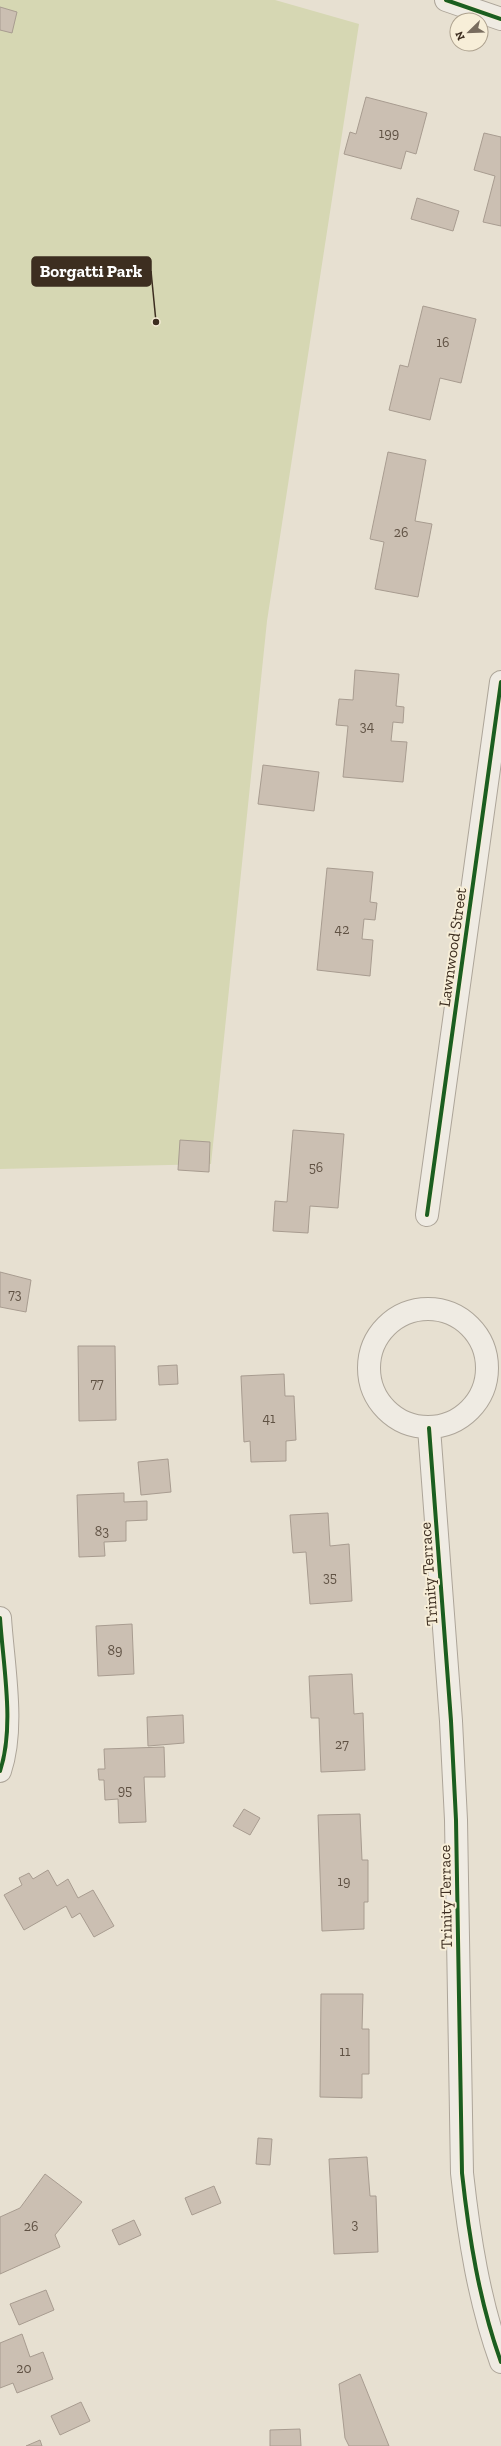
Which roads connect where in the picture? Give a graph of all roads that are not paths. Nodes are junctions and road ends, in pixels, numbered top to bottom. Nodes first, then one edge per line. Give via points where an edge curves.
1 (446, 0) edge
2 (501, 19) edge
3 (501, 682) edge
4 (427, 1215) dead end
5 (429, 1428) junction
6 (0, 1618) edge
7 (0, 1771) edge
8 (501, 2362) edge

1 - 2 street
3 - 4 street, Lawnwood Street
5 - 5 street via 451,1423 470,1411 482,1392 487,1370 484,1348 472,1329 454,1315 430,1309 417,1310 392,1321 375,1341 369,1367 374,1394 391,1415 403,1422
5 - 8 street, Trinity Terrace via 456,1820 462,2173 466,2213 481,2299
6 - 7 street via 7,1715 4,1760

